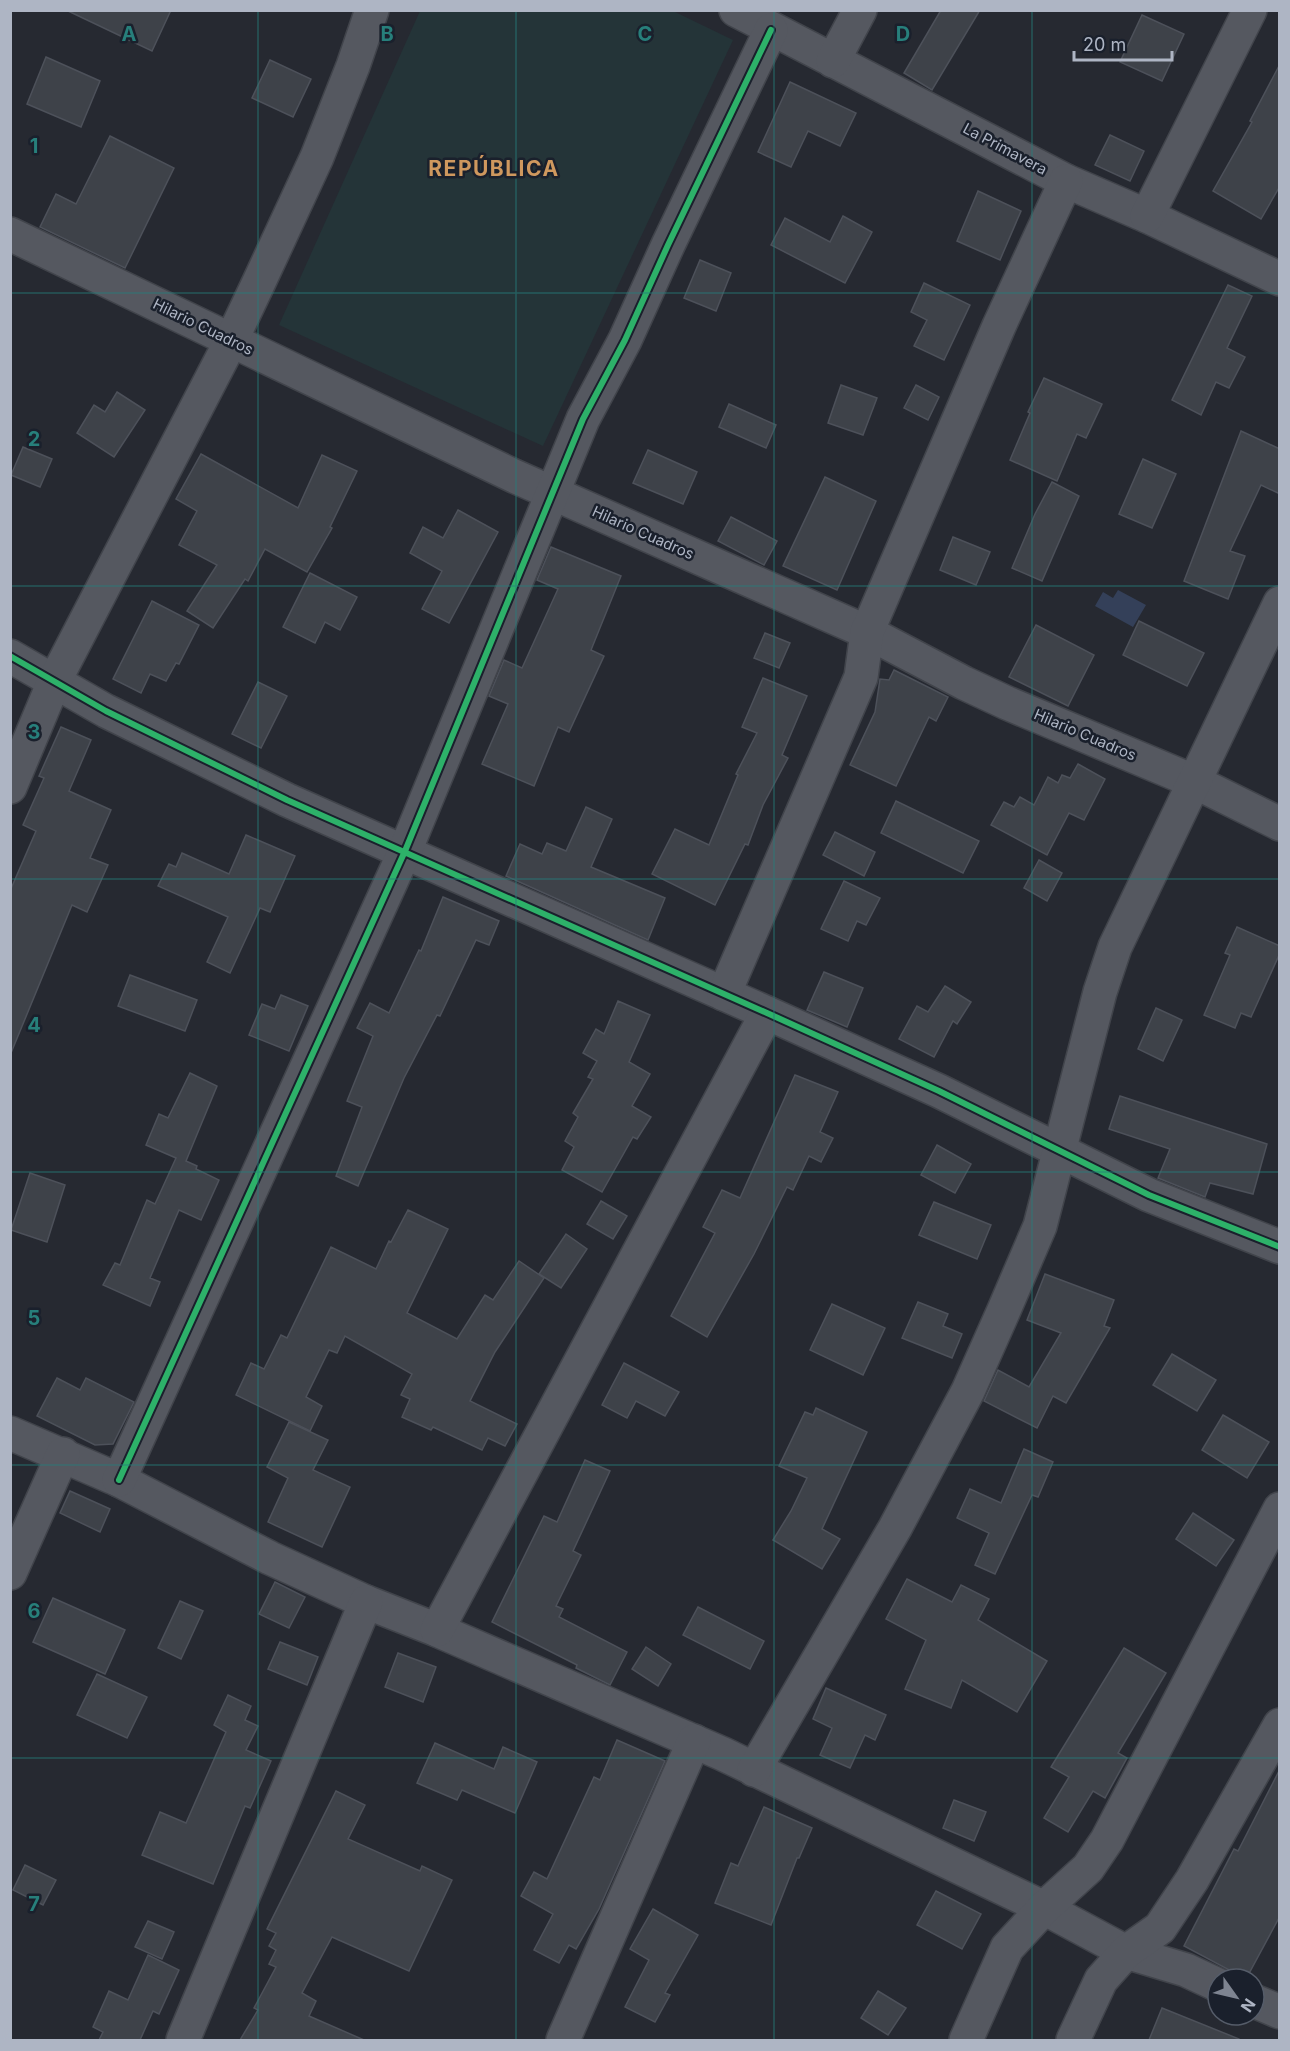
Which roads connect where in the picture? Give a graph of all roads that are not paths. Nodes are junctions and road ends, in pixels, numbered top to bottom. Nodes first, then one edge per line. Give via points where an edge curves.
1 (372, 10) edge
2 (736, 10) edge
3 (860, 10) edge
4 (1250, 10) edge
5 (771, 30) junction
6 (833, 61) junction
7 (1066, 181) junction
8 (1147, 216) junction
9 (10, 234) edge
10 (1280, 279) edge
11 (231, 341) junction
12 (553, 493) junction
13 (1280, 603) edge
14 (867, 632) junction
15 (10, 656) edge
16 (54, 682) junction
17 (1193, 780) junction
18 (10, 787) edge
19 (1280, 824) edge
20 (405, 851) junction
21 (724, 994) junction
22 (767, 1012) junction
23 (1059, 1151) junction
24 (1280, 1247) edge
25 (10, 1433) edge
26 (63, 1454) junction
27 (119, 1480) junction
28 (1280, 1509) edge
29 (10, 1573) edge
30 (366, 1602) junction
31 (437, 1629) junction
32 (1280, 1725) edge
33 (694, 1740) junction
34 (754, 1770) junction
35 (1044, 1908) junction
36 (1126, 1952) junction
37 (1206, 1979) edge
38 (1266, 2006) edge
39 (1280, 2012) edge
40 (183, 2040) edge
41 (563, 2040) edge
42 (966, 2040) edge
43 (1073, 2040) edge

1 - 11 street via 317,157
2 - 5 street, La Primavera
3 - 6 street
4 - 8 street
5 - 6 street, La Primavera
5 - 12 street via 625,340 583,419
6 - 7 street, La Primavera
7 - 8 street, La Primavera
7 - 14 street
8 - 10 street, La Primavera
9 - 11 street, Hilario Cuadros
11 - 12 street, Hilario Cuadros
11 - 16 street
12 - 14 street, Hilario Cuadros
12 - 20 street
13 - 17 street
14 - 17 street, Hilario Cuadros via 1007,703
14 - 21 street via 861,677
15 - 16 street
16 - 18 street
16 - 20 street via 287,800
17 - 19 street, Hilario Cuadros
17 - 23 street via 1115,947
20 - 21 street
20 - 27 street
21 - 22 street
22 - 23 street
22 - 31 street
23 - 24 street via 1149,1195
23 - 34 street via 1040,1226 968,1391 896,1528
25 - 26 street
26 - 27 street
26 - 29 street
27 - 30 street via 270,1558
28 - 35 street via 1107,1840 1088,1869
30 - 31 street
30 - 40 street
31 - 33 street
32 - 36 street via 1186,1890 1160,1928
33 - 34 street
33 - 41 street
34 - 35 street
35 - 36 street
35 - 42 street via 1007,1948
36 - 37 street
36 - 43 street via 1101,1980
38 - 39 street

